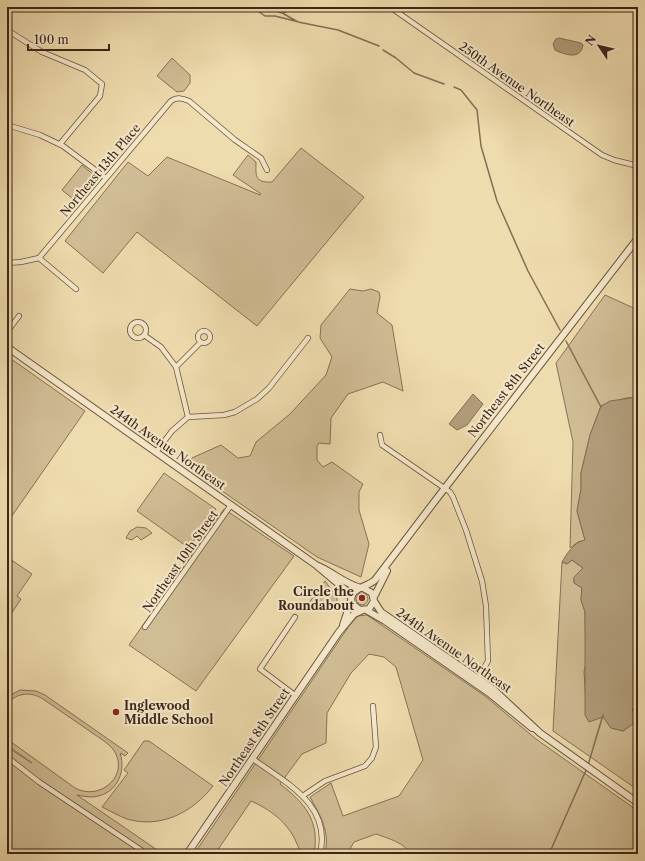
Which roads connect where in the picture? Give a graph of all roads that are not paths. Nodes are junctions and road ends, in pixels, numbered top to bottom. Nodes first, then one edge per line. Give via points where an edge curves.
1 (390, 7) edge
2 (7, 30) edge
3 (7, 125) edge
4 (60, 144) junction
5 (638, 166) edge
6 (267, 170) dead end
7 (106, 178) junction
8 (638, 238) edge
9 (39, 258) junction
10 (7, 263) edge
11 (76, 289) dead end
12 (19, 316) dead end
13 (7, 332) edge
14 (144, 335) dead end
15 (308, 338) dead end
16 (200, 342) dead end
17 (7, 347) edge
18 (176, 367) junction
19 (188, 417) junction
20 (380, 435) dead end
21 (156, 452) junction
22 (444, 488) junction
23 (231, 505) junction
24 (393, 557) junction
25 (316, 565) junction
26 (362, 588) junction
27 (374, 599) junction
28 (351, 600) junction
29 (364, 610) junction
30 (295, 616) dead end
31 (145, 627) dead end
32 (339, 632) junction
33 (477, 681) junction
34 (296, 696) junction
35 (373, 706) dead end
36 (7, 757) edge
37 (253, 759) junction
38 (304, 796) junction
39 (638, 803) edge
40 (146, 854) edge
41 (187, 854) edge
42 (320, 854) edge

1 - 5 street, 250th Avenue Northeast via 602,155
2 - 4 street via 42,52 85,70 102,84 100,96
3 - 4 street
4 - 7 street
6 - 7 street, Northeast 13th Place via 261,158 189,101 179,98 171,101
7 - 9 street, Northeast 13th Place
8 - 22 street, Northeast 8th Street
9 - 10 street
9 - 11 street
12 - 13 street
14 - 18 street via 162,348
15 - 19 street via 269,388 257,399 224,415
16 - 18 street
17 - 21 street, 244th Avenue Northeast
18 - 19 street
19 - 21 street via 172,431
20 - 22 street via 382,445
21 - 23 street, 244th Avenue Northeast
22 - 24 street, Northeast 8th Street
22 - 33 street via 453,497 482,581 488,633 488,661
23 - 25 street, 244th Avenue Northeast
23 - 31 street, Northeast 10th Street
24 - 26 street, Northeast 8th Street via 375,580
24 - 27 street, Northeast 8th Street
25 - 26 street, 244th Avenue Northeast
25 - 28 street, 244th Avenue Northeast via 348,592
26 - 27 street via 370,591
26 - 28 street via 355,590
27 - 29 street via 371,607
27 - 33 street, 244th Avenue Northeast via 381,612
28 - 29 street via 357,609
28 - 32 street, Northeast 8th Street
29 - 32 street, Northeast 8th Street via 354,614
29 - 33 street, 244th Avenue Northeast
30 - 34 street via 260,669
32 - 34 street, Northeast 8th Street
33 - 39 street, 244th Avenue Northeast via 546,737
34 - 37 street, Northeast 8th Street
35 - 38 street via 376,746 372,758 364,766 326,781
36 - 40 street via 39,782
37 - 38 street
37 - 41 street, Northeast 8th Street
38 - 42 street via 318,820 321,833

